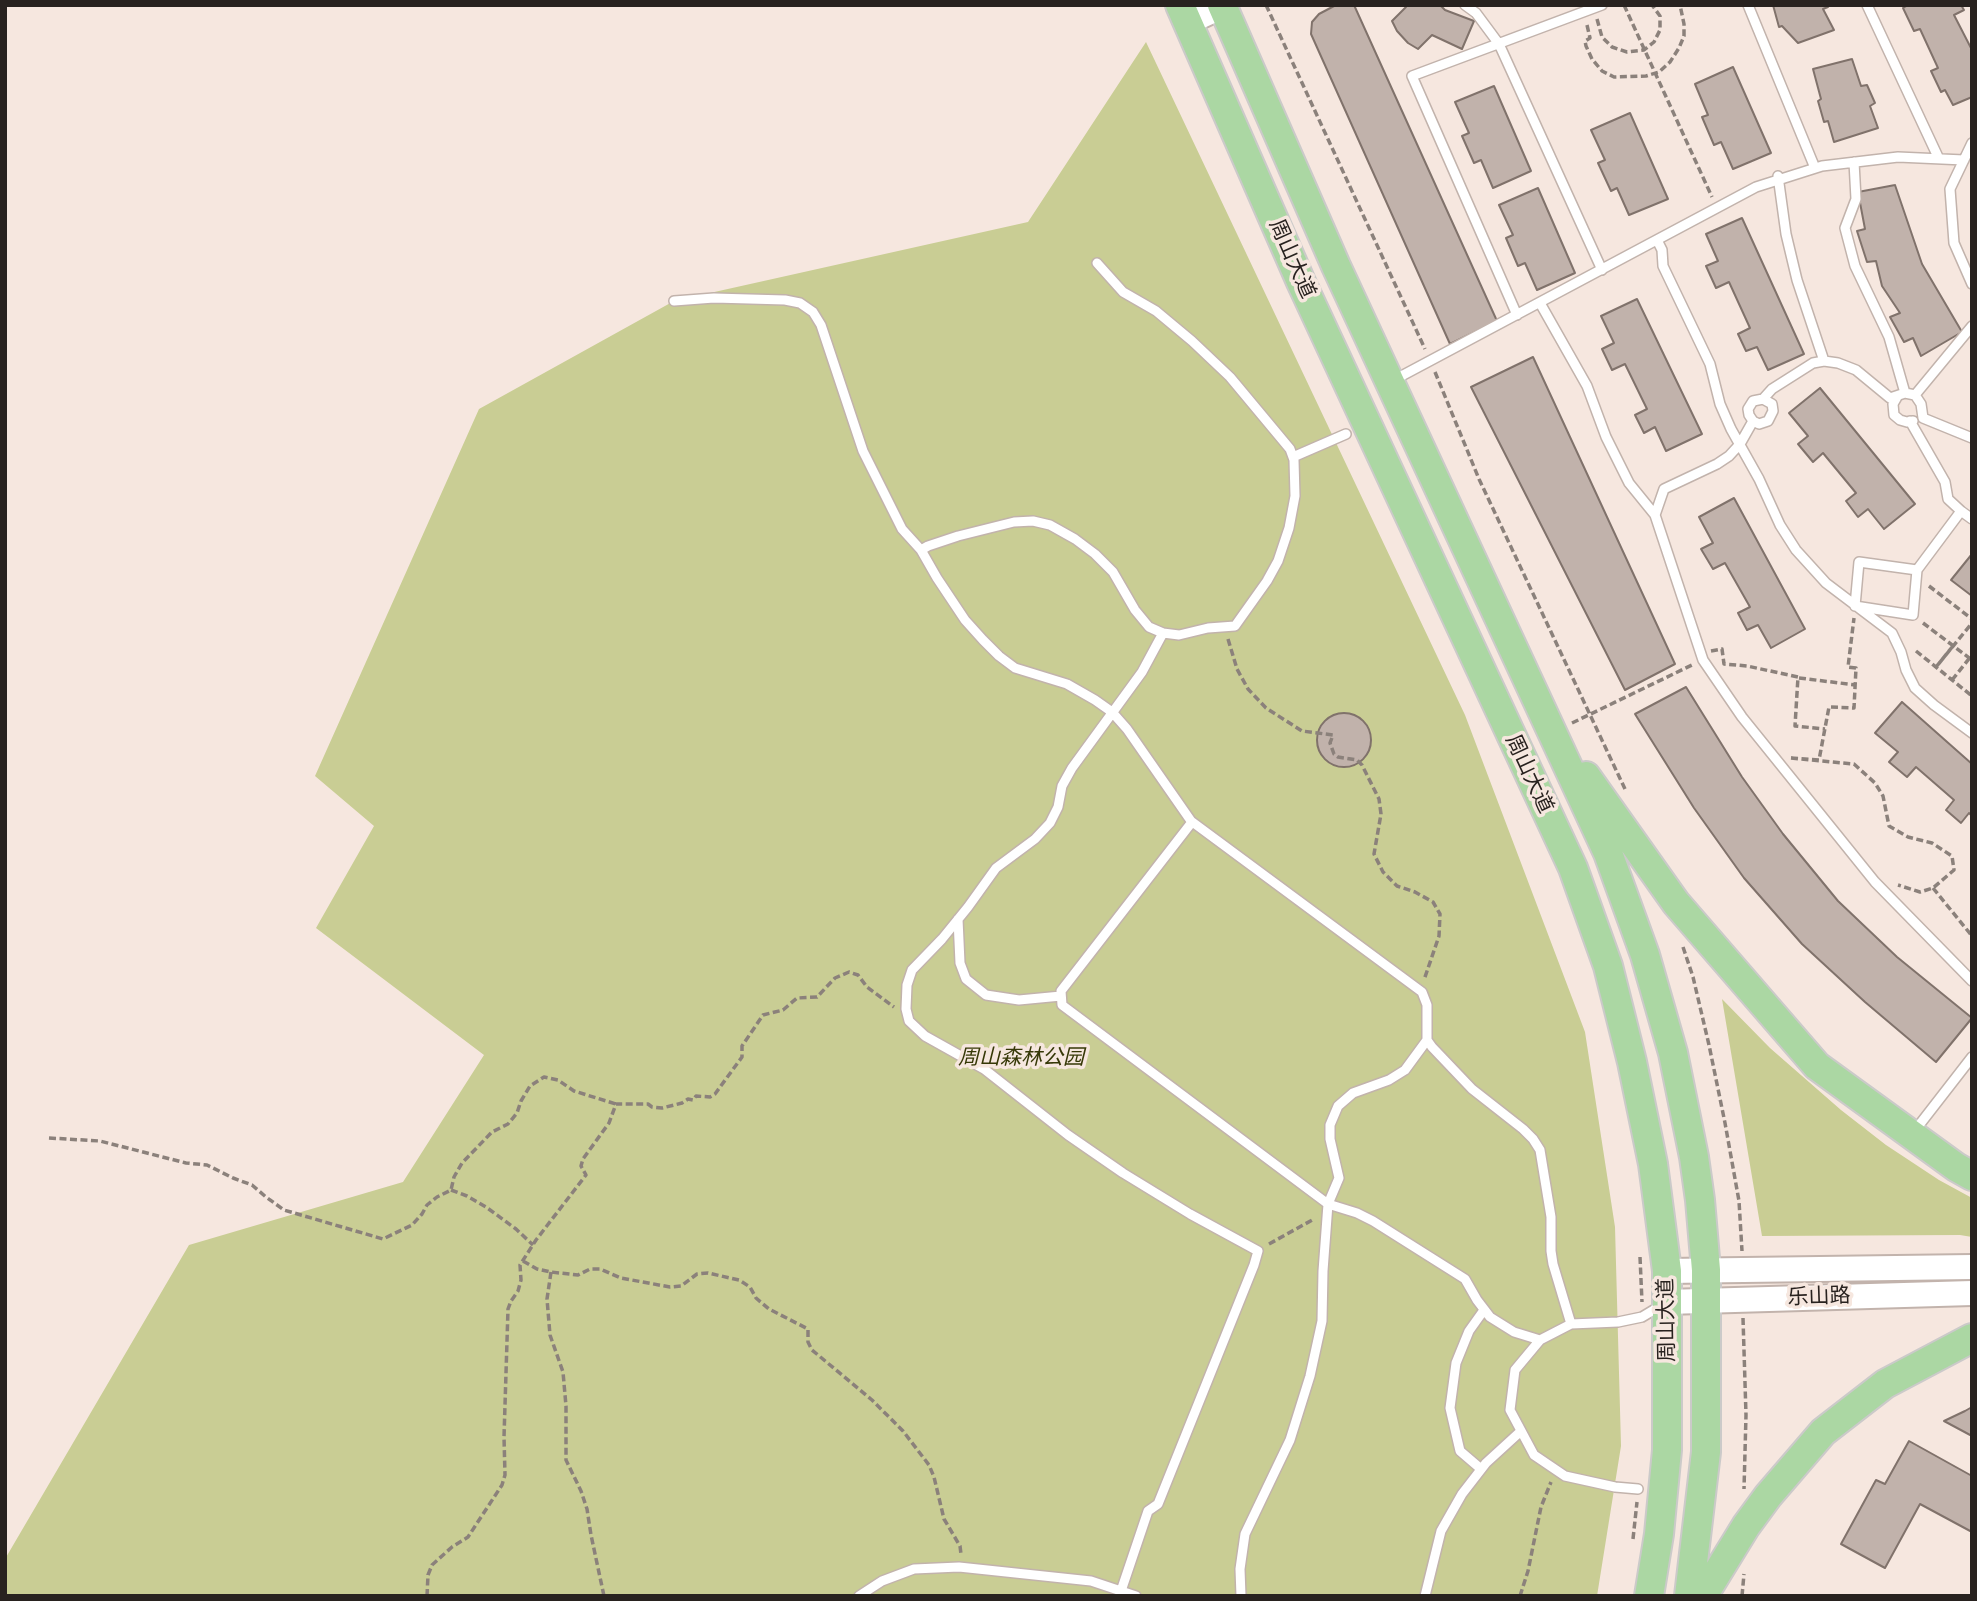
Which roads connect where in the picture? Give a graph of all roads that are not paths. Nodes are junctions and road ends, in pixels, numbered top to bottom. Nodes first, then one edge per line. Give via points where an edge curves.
1 (1465, 5) edge
2 (1602, 5) edge
3 (1748, 5) edge
4 (1867, 5) edge
5 (1223, 6) edge
6 (1182, 9) edge
7 (1499, 44) junction
8 (1972, 143) edge
9 (1939, 159) junction
10 (1964, 160) junction
11 (1854, 162) junction
12 (1815, 168) junction
13 (1779, 178) junction
14 (1657, 240) junction
15 (1097, 263) dead end
16 (1602, 270) junction
17 (1972, 284) edge
18 (674, 301) dead end
19 (1540, 303) junction
20 (1517, 315) junction
21 (1972, 326) edge
22 (1824, 361) junction
23 (1390, 382) junction
24 (1915, 395) junction
25 (1896, 398) junction
26 (1763, 399) junction
27 (1917, 417) junction
28 (1753, 421) junction
29 (1346, 434) dead end
30 (1972, 438) edge
31 (1740, 444) junction
32 (1293, 457) junction
33 (1961, 511) junction
34 (1655, 515) junction
35 (1972, 519) edge
36 (921, 550) junction
37 (1916, 573) junction
38 (1855, 606) junction
39 (1163, 633) junction
40 (1112, 712) junction
41 (1550, 726) junction
42 (1972, 733) edge
43 (1192, 822) junction
44 (958, 919) junction
45 (1972, 981) edge
46 (1061, 996) junction
47 (1427, 1040) junction
48 (1972, 1057) edge
49 (1911, 1135) junction
50 (1972, 1176) edge
51 (1328, 1205) junction
52 (1972, 1268) edge
53 (1706, 1270) junction
54 (1667, 1271) junction
55 (1972, 1293) edge
56 (1707, 1300) junction
57 (1667, 1302) junction
58 (1484, 1310) junction
59 (1571, 1324) junction
60 (1972, 1338) edge
61 (1540, 1340) junction
62 (1521, 1431) junction
63 (1481, 1469) junction
64 (1638, 1489) road end
65 (1121, 1591) junction
66 (859, 1596) edge
67 (1136, 1596) edge
68 (1241, 1596) edge
69 (1425, 1596) edge
70 (1649, 1596) edge
71 (1689, 1596) edge
72 (1703, 1596) edge

1 - 7 lane
2 - 7 lane
3 - 12 lane
4 - 9 lane
5 - 6 main road
5 - 23 main road, 周山大道
6 - 54 main road, 周山大道 via 1301,282 1573,868 1608,966 1632,1062 1653,1164
7 - 16 lane
7 - 20 lane via 1412,76
8 - 10 lane
9 - 10 lane
9 - 11 lane
10 - 17 lane via 1950,189 1954,243
11 - 12 lane
11 - 25 lane via 1856,199 1845,228 1855,266 1889,337
12 - 13 lane
13 - 14 lane
13 - 22 lane via 1797,280
14 - 16 lane
14 - 31 lane via 1662,266 1710,364 1720,404
15 - 32 lane via 1123,292 1156,311 1230,377
16 - 19 lane
18 - 36 lane via 785,300 813,312 863,451 902,529
19 - 20 lane
19 - 34 lane via 1587,386 1629,482
20 - 23 lane
21 - 24 lane
22 - 25 lane via 1856,370
22 - 26 lane via 1799,371
23 - 41 main road, 周山大道
24 - 25 lane
24 - 27 lane via 1921,404
25 - 27 lane via 1893,410 1898,418
26 - 28 lane via 1749,406
26 - 28 lane via 1772,404 1773,415 1765,423
27 - 30 lane
27 - 33 lane via 1948,499
28 - 31 lane
29 - 32 lane
31 - 34 lane via 1717,464 1664,489
31 - 38 lane via 1796,550
32 - 39 lane via 1289,528 1278,561 1249,608 1235,626 1179,635
33 - 35 lane
33 - 37 lane
34 - 45 lane via 1702,656 1742,717 1875,881
36 - 39 lane via 1014,522 1050,525 1095,554 1113,572 1149,627
36 - 40 lane via 965,620 999,656 1015,668 1066,684
37 - 38 lane via 1913,615
37 - 38 lane via 1859,562
38 - 42 lane via 1892,632 1915,688
39 - 40 lane
40 - 43 lane
40 - 44 lane via 1062,786 1050,823 996,868
41 - 49 main road via 1676,903 1817,1066
41 - 53 main road, 周山大道 via 1608,853 1666,1028 1694,1157
43 - 46 lane
43 - 47 lane via 1422,992 1427,1005
44 - 46 lane via 960,963 966,979 986,995 1018,1000
44 - 65 lane via 912,970 907,985 909,1021 925,1037 984,1069 1124,1173 1258,1251 1158,1504 1148,1511
46 - 51 lane via 1062,1005
47 - 51 lane via 1405,1070 1353,1093 1339,1106 1330,1125 1339,1178
47 - 59 lane via 1472,1089 1523,1129 1540,1150 1553,1264
48 - 49 lane
49 - 50 main road
51 - 58 lane via 1373,1221 1465,1279
51 - 68 lane via 1322,1321 1313,1365 1290,1440 1245,1534
52 - 53 main road, 乐山路
53 - 54 main road, 乐山路
53 - 56 main road, 周山大道
54 - 57 main road, 周山大道
55 - 56 main road, 乐山路
56 - 57 main road, 乐山路
56 - 71 main road, 周山大道 via 1706,1452
57 - 59 lane via 1642,1317
57 - 70 main road, 周山大道 via 1667,1450
58 - 61 lane via 1514,1332
58 - 63 lane via 1456,1363 1450,1408 1460,1451
59 - 61 lane
60 - 72 main road via 1885,1384 1823,1432 1746,1526
61 - 62 lane via 1515,1370 1510,1410
62 - 63 lane
62 - 64 lane via 1534,1455 1565,1476
63 - 69 lane via 1441,1531
65 - 66 lane via 1091,1581 961,1567 914,1570 882,1581
65 - 67 lane

